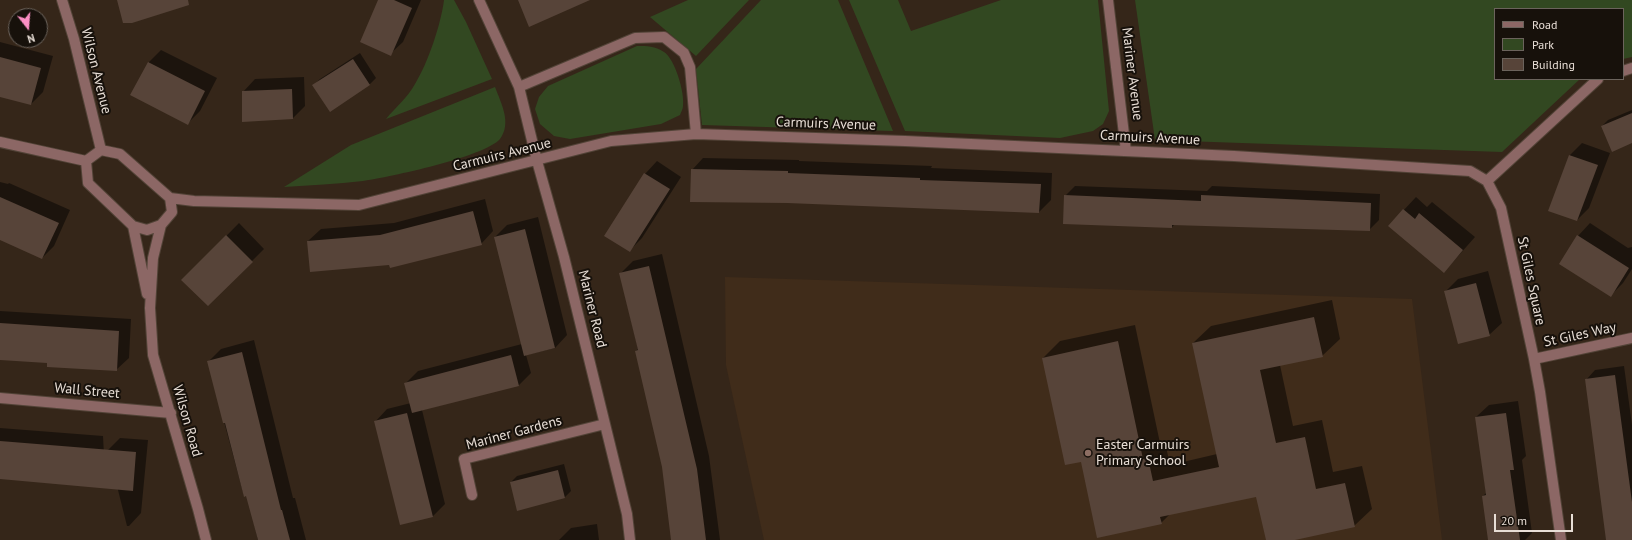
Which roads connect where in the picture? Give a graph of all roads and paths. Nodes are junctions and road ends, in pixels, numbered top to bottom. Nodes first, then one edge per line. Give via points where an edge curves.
1 (62, 0) edge
2 (479, 0) edge
3 (1108, 0) edge
4 (1597, 80) edge
5 (519, 87) junction
6 (696, 134) junction
7 (0, 142) edge
8 (101, 150) junction
9 (1126, 151) junction
10 (86, 161) junction
11 (537, 161) junction
12 (1486, 181) junction
13 (170, 198) junction
14 (161, 225) junction
15 (133, 226) junction
16 (150, 308) junction
17 (1632, 338) edge
18 (1534, 359) junction
19 (0, 398) edge
20 (171, 412) junction
21 (605, 424) junction
22 (472, 495) dead end
23 (206, 540) edge
24 (630, 540) edge
25 (1561, 540) edge

1 - 8 street, Wilson Avenue
2 - 5 street, Mariner Road
3 - 9 street, Mariner Avenue
4 - 12 street
5 - 6 street via 634,38 664,37 684,53 690,67
5 - 11 street, Mariner Road
6 - 9 street, Carmuirs Avenue
6 - 11 street, Carmuirs Avenue via 611,142
7 - 10 street
8 - 10 street
8 - 13 street via 120,154
9 - 12 street, Carmuirs Avenue via 1470,171
10 - 15 street via 88,182
11 - 13 street, Carmuirs Avenue via 359,205 194,201
11 - 21 street, Mariner Road via 564,257
12 - 18 street, St Giles Square via 1501,208
13 - 14 street, Wilson Road via 172,212
14 - 15 street via 147,230
14 - 16 street, Wilson Road via 153,258
15 - 16 street, Wilson Road
16 - 20 street, Wilson Road via 153,355
17 - 18 street, St Giles Way
18 - 25 street, St Giles Square
19 - 20 street, Wall Street
20 - 23 street, Wilson Road
21 - 22 street, Mariner Gardens via 464,459
21 - 24 street, Mariner Road via 627,514

